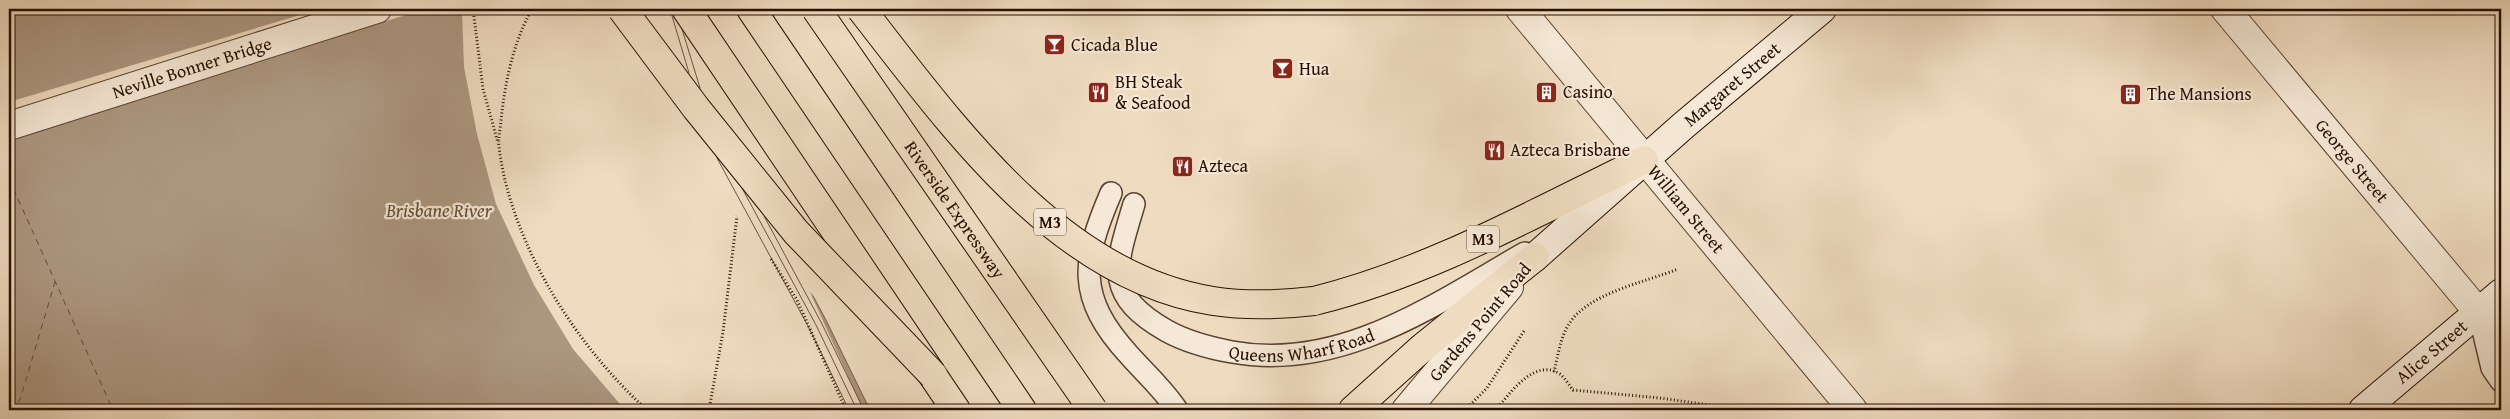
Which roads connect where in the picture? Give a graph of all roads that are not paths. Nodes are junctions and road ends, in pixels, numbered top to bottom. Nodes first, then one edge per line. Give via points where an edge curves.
1 (376, 9) edge
2 (622, 9) edge
3 (686, 9) edge
4 (750, 9) edge
5 (816, 9) edge
6 (862, 9) edge
7 (1520, 9) edge
8 (1822, 9) edge
9 (2225, 9) edge
10 (9, 126) edge
11 (1644, 160) junction
12 (1111, 193) dead end
13 (1134, 204) dead end
14 (1563, 231) junction
15 (1535, 257) junction
16 (2501, 294) edge
17 (2490, 319) edge
18 (933, 375) junction
19 (2501, 381) edge
20 (956, 410) edge
21 (1022, 410) edge
22 (1094, 410) edge
23 (1177, 410) edge
24 (1353, 410) edge
25 (1406, 410) edge
26 (1853, 410) edge
27 (2363, 410) edge

1 - 10 street, Neville Bonner Bridge
2 - 18 highway, bridge via 696,108 796,232
3 - 18 highway, bridge
4 - 21 highway
5 - 22 highway, Riverside Expressway, bridge
6 - 11 highway, M3, bridge via 987,162 1049,221 1114,267 1186,295 1213,301 1283,305 1314,302 1353,292 1426,265
7 - 11 street, William Street
8 - 11 street, Margaret Street
9 - 17 street, George Street
11 - 14 street, M3
11 - 26 street, William Street
12 - 23 lane via 1089,258 1093,298 1097,311 1117,341
13 - 14 lane, Queens Wharf Road via 1118,266 1121,288 1132,305 1158,326 1193,342 1217,350 1268,357 1313,353 1384,330 1422,312
14 - 15 street, M3
15 - 24 highway, M3 via 1422,348
15 - 25 street, Gardens Point Road
16 - 17 street, Alice Street
17 - 19 lane, George Street via 2492,368
17 - 27 street, Alice Street
18 - 20 highway

